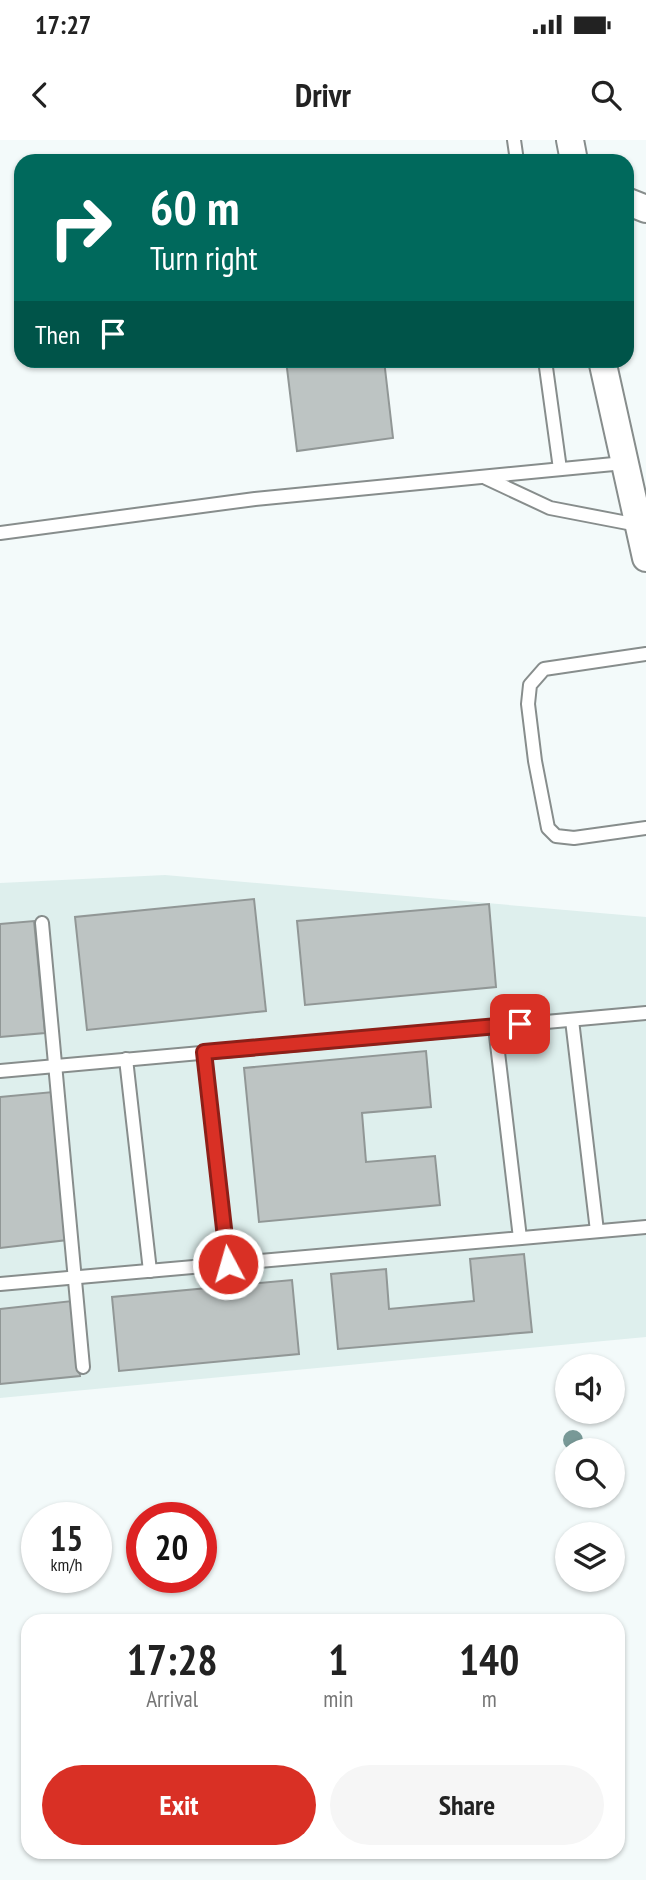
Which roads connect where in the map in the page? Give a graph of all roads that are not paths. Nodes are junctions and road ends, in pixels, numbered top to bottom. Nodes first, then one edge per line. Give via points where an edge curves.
1 (546, 368) edge
2 (604, 368) edge
3 (624, 463) junction
4 (560, 469) junction
5 (484, 477) junction
6 (639, 525) junction
7 (0, 533) edge
8 (646, 558) edge
9 (646, 654) edge
10 (646, 828) edge
11 (42, 923) dead end
12 (646, 1013) edge
13 (572, 1020) junction
14 (495, 1027) junction
15 (204, 1052) junction
16 (125, 1059) junction
17 (55, 1066) junction
18 (0, 1071) edge
19 (646, 1227) edge
20 (597, 1231) junction
21 (520, 1238) junction
22 (228, 1264) junction
23 (150, 1271) junction
24 (75, 1278) junction
25 (0, 1284) edge
26 (83, 1367) dead end

1 - 4 lane
2 - 3 street
3 - 4 lane
3 - 6 street
4 - 5 lane
5 - 6 lane via 550,508
5 - 7 lane via 255,499
6 - 8 street
9 - 10 lane via 544,669 530,685 528,704 548,828 556,836 574,838
11 - 17 lane
12 - 13 lane
13 - 14 lane
13 - 20 lane
14 - 15 lane
14 - 21 lane
15 - 16 lane
15 - 22 lane
16 - 17 lane
16 - 23 lane
17 - 18 lane
17 - 24 lane
19 - 20 lane
20 - 21 lane
21 - 22 lane
22 - 23 lane
23 - 24 lane
24 - 25 lane
24 - 26 lane

